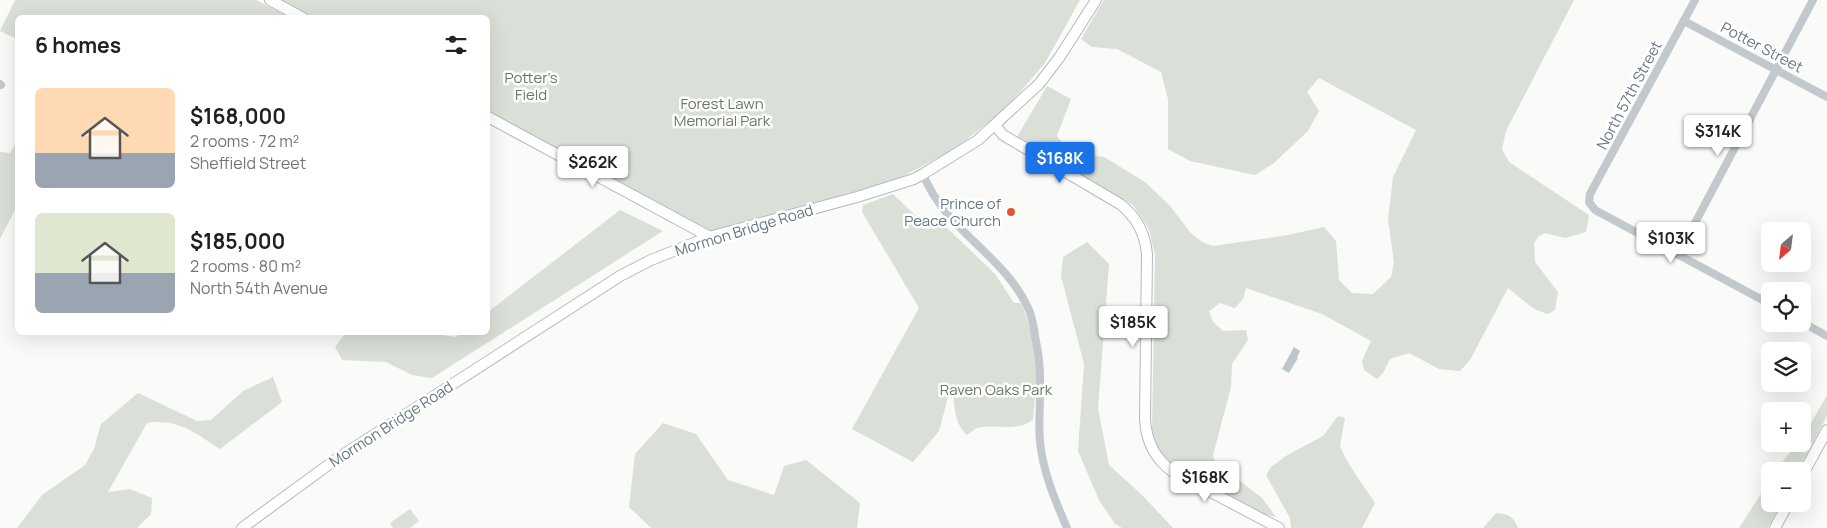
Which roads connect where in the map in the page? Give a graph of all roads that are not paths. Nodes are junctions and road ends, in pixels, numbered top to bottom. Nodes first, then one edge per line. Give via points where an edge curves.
1 (270, 0) edge
2 (1096, 0) edge
3 (1695, 0) edge
4 (1813, 0) edge
5 (298, 15) edge
6 (1684, 21) junction
7 (1776, 70) junction
8 (1827, 98) edge
9 (490, 118) edge
10 (995, 125) junction
11 (923, 174) junction
12 (710, 237) junction
13 (1678, 255) junction
14 (1761, 299) edge
15 (1811, 327) edge
16 (1827, 336) edge
17 (1827, 430) edge
18 (1810, 462) edge
19 (1784, 512) edge
20 (242, 528) edge
21 (1067, 528) edge
22 (1278, 528) edge
23 (1775, 528) edge

1 - 5 main road
2 - 10 main road, Mormon Bridge Road via 1044,77
3 - 6 street, North 57th Street
4 - 7 street
6 - 7 street, Potter Street
6 - 13 street, North 57th Street via 1590,194 1590,204 1595,210
7 - 8 street, Potter Street
7 - 13 street
9 - 12 main road
10 - 11 main road, Mormon Bridge Road via 978,140
10 - 22 main road via 1003,135 1120,204 1132,215 1143,234 1148,259 1145,425 1149,442 1162,463 1179,476
11 - 12 main road, Mormon Bridge Road
11 - 21 street via 944,212 1007,275 1030,312 1040,363 1039,413 1043,462
12 - 20 main road, Mormon Bridge Road via 620,276 336,460
13 - 14 street
15 - 16 street
17 - 18 main road
19 - 23 main road

